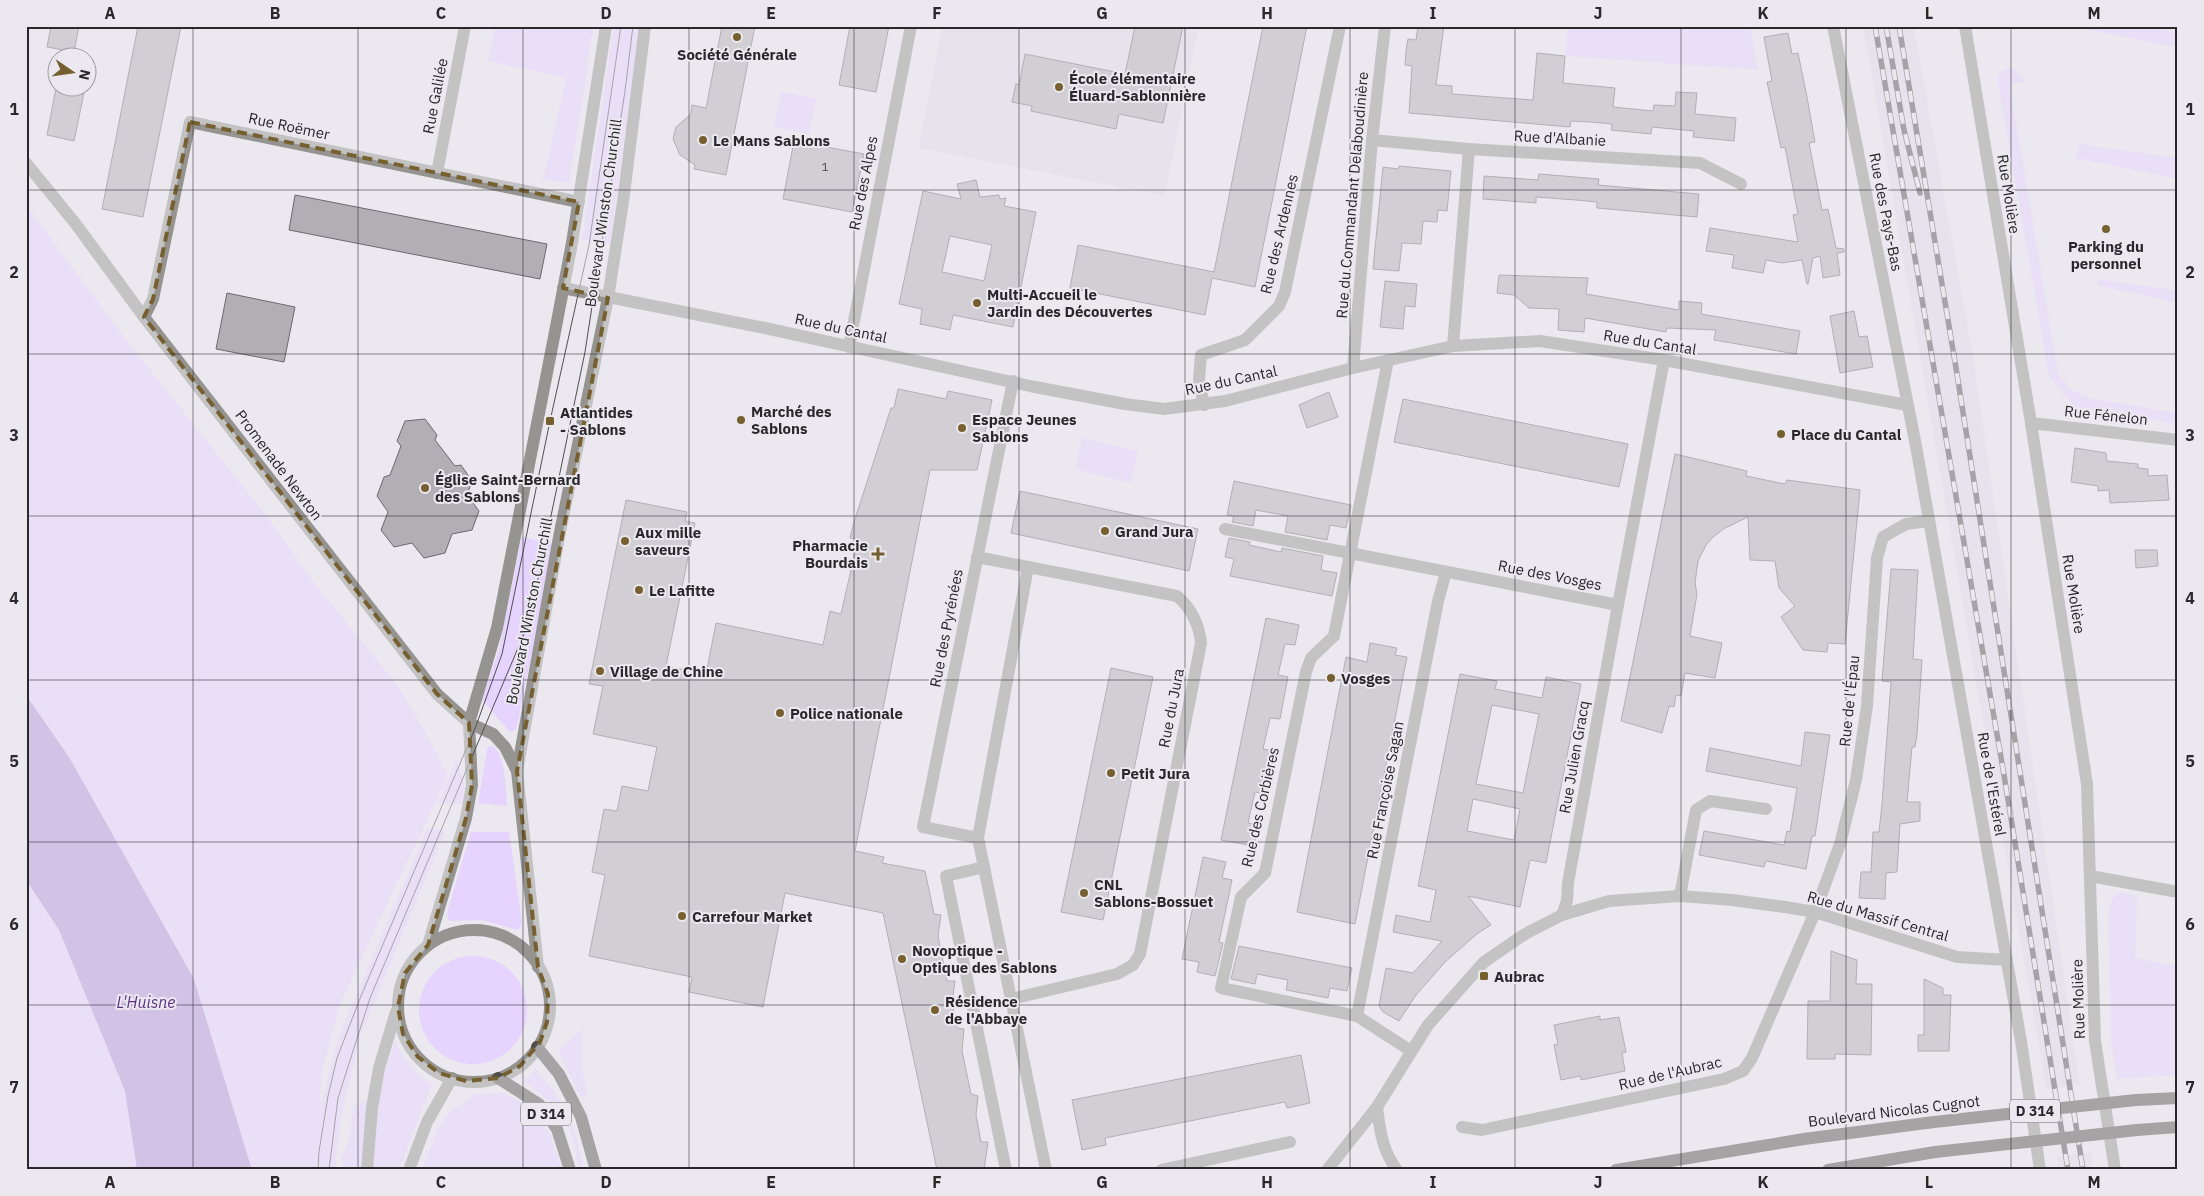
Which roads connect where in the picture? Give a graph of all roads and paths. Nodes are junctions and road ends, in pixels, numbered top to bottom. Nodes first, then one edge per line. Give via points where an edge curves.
1 (465, 26) edge
2 (606, 26) edge
3 (646, 26) edge
4 (911, 26) edge
5 (1340, 26) edge
6 (1385, 26) edge
7 (1833, 26) edge
8 (1965, 26) edge
9 (1372, 140) junction
10 (1469, 149) junction
11 (26, 163) edge
12 (437, 173) junction
13 (1741, 184) dead end
14 (579, 202) junction
15 (563, 288) junction
16 (608, 298) junction
17 (144, 317) junction
18 (1453, 346) junction
19 (849, 347) junction
20 (1388, 360) junction
21 (1664, 360) junction
22 (1353, 368) junction
23 (1013, 381) junction
24 (1907, 404) junction
25 (1204, 405) junction
26 (2031, 423) junction
27 (2178, 440) edge
28 (1928, 521) junction
29 (1225, 529) dead end
30 (1350, 553) junction
31 (977, 557) junction
32 (1028, 567) junction
33 (1446, 572) junction
34 (1618, 605) junction
35 (469, 723) junction
36 (517, 771) junction
37 (1766, 809) dead end
38 (978, 838) junction
39 (984, 867) junction
40 (2090, 876) junction
41 (2178, 892) edge
42 (1680, 896) junction
43 (1815, 912) junction
44 (1562, 915) junction
45 (428, 945) junction
46 (2007, 960) junction
47 (538, 967) junction
48 (1012, 999) junction
49 (398, 1007) junction
50 (1357, 1016) junction
51 (538, 1045) junction
52 (1411, 1051) junction
53 (452, 1078) junction
54 (498, 1078) junction
55 (2178, 1098) edge
56 (1376, 1107) junction
57 (1462, 1127) dead end
58 (2178, 1127) edge
59 (1290, 1142) dead end
60 (367, 1170) edge
61 (408, 1170) edge
62 (570, 1170) edge
63 (596, 1170) edge
64 (1006, 1170) edge
65 (1046, 1170) edge
66 (1161, 1170) edge
67 (1327, 1170) edge
68 (1397, 1170) edge
69 (1616, 1170) edge
70 (1828, 1170) edge
71 (2040, 1170) edge
72 (2116, 1170) edge

1 - 12 street, Rue Galilée
2 - 14 street, Boulevard Winston Churchill
3 - 16 street, Boulevard Winston Churchill
4 - 19 street, Rue des Alpes
5 - 25 street, Rue des Ardennes via 1285,292 1279,306 1245,340 1201,355 1198,380
6 - 9 street, Rue du Commandant Delaboudinière
7 - 24 street, Rue des Pays-Bas
8 - 26 street, Rue Molière
9 - 10 street, Rue d'Albanie
9 - 22 street, Rue du Commandant Delaboudinière
10 - 13 street, Rue d'Albanie via 1700,163
10 - 18 street
11 - 17 street, Promenade Newton
12 - 14 street, Rue Roëmer
12 - 17 street, Rue Roëmer via 190,122 154,299
14 - 15 street, Boulevard Winston Churchill
15 - 16 street, Rue du Cantal
15 - 35 street, Boulevard Winston Churchill via 497,628
16 - 19 street, Rue du Cantal
16 - 36 street, Boulevard Winston Churchill via 561,528
17 - 35 street, Promenade Newton via 437,694
18 - 20 street, Rue du Cantal
18 - 21 street, Rue du Cantal via 1540,341
19 - 23 street, Rue du Cantal
20 - 22 street, Rue du Cantal
20 - 30 street, Rue des Corbières
21 - 24 street, Rue du Cantal
21 - 34 street, Rue des Vosges
22 - 25 street, Rue du Cantal
23 - 25 street, Rue du Cantal via 1164,409
23 - 31 street, Rue des Pyrénées
24 - 28 street, Rue de l'Estérel
26 - 27 street, Rue Fénelon
26 - 40 street, Rue Molière via 2087,784
28 - 43 street, Rue de l'Épau via 1906,524 1883,537 1879,551 1867,706 1856,780 1840,844
28 - 46 street, Rue de l'Estérel
29 - 30 street
30 - 33 street, Rue des Vosges
30 - 50 street, Rue des Corbières via 1334,636 1311,658 1306,672 1265,873 1241,897 1221,988
31 - 32 street, Rue du Jura
31 - 38 street, Rue des Pyrénées via 923,827
32 - 38 street
32 - 48 street, Rue du Jura via 1177,596 1189,606 1201,643 1140,954 1133,965 1117,974
33 - 34 street, Rue des Vosges
33 - 50 street, Rue Françoise Sagan
34 - 44 street, Rue Julien Gracq
35 - 36 street, Promenade Newton via 493,734 505,747
35 - 45 street, Boulevard Winston Churchill via 472,785 466,818
36 - 47 street, Boulevard Winston Churchill
37 - 42 street via 1710,802 1696,810
38 - 39 street
39 - 48 street
39 - 64 street via 946,876
40 - 41 street
40 - 72 street, Rue Molière via 2095,1041
42 - 43 street, Rue du Massif Central
42 - 44 street, Rue du Massif Central via 1609,901
43 - 46 street, Rue du Massif Central via 1957,957
43 - 57 street, Rue de l'Aubrac via 1764,1032 1743,1071 1724,1079 1482,1130
44 - 52 street, Rue du Massif Central via 1484,962 1428,1025
45 - 47 street via 455,932 489,932 515,942
45 - 49 street via 405,973
46 - 71 street, Rue de l'Estérel
47 - 51 street via 547,986 549,1008 548,1022
48 - 65 street
49 - 53 street via 401,1028 414,1052 428,1066
49 - 60 street via 376,1084
50 - 52 street, Rue des Corbières
51 - 54 street via 520,1066
51 - 63 main road via 559,1074 581,1117
52 - 56 street, Rue du Massif Central
53 - 54 street via 474,1081
53 - 61 street via 427,1122
54 - 62 main road, D 314 via 539,1104 557,1129
55 - 69 main road, Boulevard Nicolas Cugnot / D 314, bridge via 1934,1122 1804,1139
56 - 67 street, Rue du Massif Central
56 - 68 street via 1382,1145
58 - 70 main road, D 314, bridge via 1935,1152
59 - 66 street

